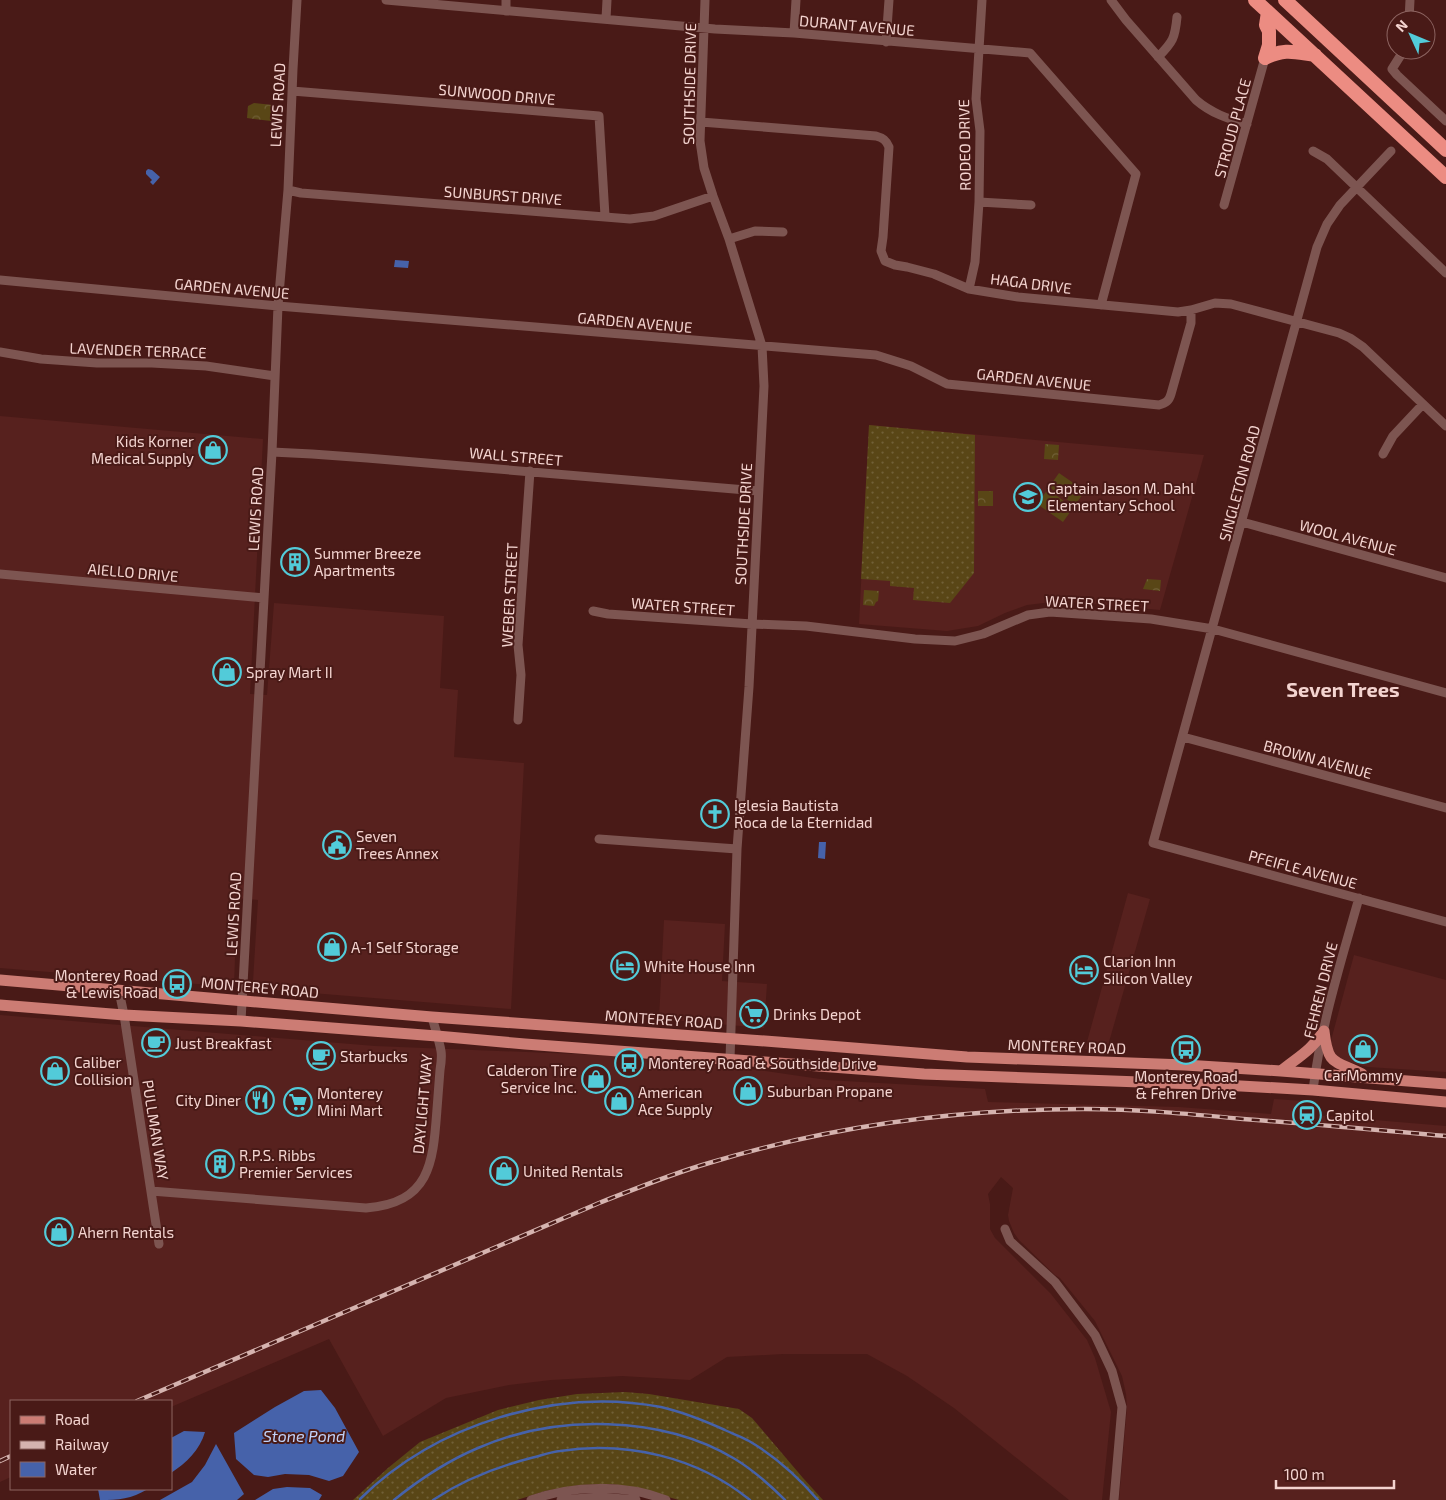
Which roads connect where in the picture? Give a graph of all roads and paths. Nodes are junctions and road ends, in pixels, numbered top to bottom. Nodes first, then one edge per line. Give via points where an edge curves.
1 (297, 0) edge
2 (386, 0) edge
3 (506, 0) edge
4 (607, 0) edge
5 (705, 0) edge
6 (796, 0) edge
7 (889, 0) edge
8 (982, 0) edge
9 (1111, 0) edge
10 (1255, 0) edge
11 (1285, 0) edge
12 (409, 1) edge
13 (506, 11) junction
14 (1268, 12) junction
15 (1177, 17) dead end
16 (606, 18) junction
17 (704, 28) junction
18 (794, 33) junction
19 (886, 42) junction
20 (979, 48) junction
21 (1315, 55) junction
22 (1158, 57) junction
23 (1265, 58) junction
24 (1398, 60) edge
25 (292, 91) junction
26 (1446, 121) edge
27 (702, 122) junction
28 (1247, 124) junction
29 (1446, 150) edge
30 (1313, 151) dead end
31 (1391, 151) dead end
32 (1446, 177) edge
33 (1357, 188) junction
34 (288, 190) junction
35 (713, 196) junction
36 (979, 202) junction
37 (1031, 205) dead end
38 (1224, 205) dead end
39 (605, 216) junction
40 (783, 232) dead end
41 (729, 239) junction
42 (1446, 273) edge
43 (0, 280) edge
44 (969, 289) junction
45 (1101, 305) junction
46 (278, 306) junction
47 (1191, 310) junction
48 (1297, 321) junction
49 (762, 346) junction
50 (0, 352) edge
51 (275, 376) junction
52 (1423, 404) junction
53 (1446, 426) edge
54 (272, 452) junction
55 (1383, 454) dead end
56 (530, 471) junction
57 (758, 491) junction
58 (1242, 522) junction
59 (0, 574) edge
60 (1446, 578) edge
61 (264, 598) junction
62 (593, 611) dead end
63 (752, 624) junction
64 (1213, 629) junction
65 (1446, 693) edge
66 (518, 720) dead end
67 (1183, 737) junction
68 (1446, 808) edge
69 (599, 839) dead end
70 (1153, 843) joint
71 (737, 849) junction
72 (1359, 898) junction
73 (1446, 922) edge
74 (0, 980) edge
75 (120, 991) junction
76 (242, 1001) junction
77 (0, 1004) edge
78 (124, 1015) junction
79 (432, 1017) junction
80 (241, 1021) junction
81 (1324, 1031) junction
82 (437, 1036) junction
83 (731, 1039) junction
84 (730, 1059) junction
85 (1000, 1059) junction
86 (1281, 1070) junction
87 (1315, 1074) junction
88 (1000, 1076) junction
89 (1368, 1077) junction
90 (1446, 1084) edge
91 (1313, 1090) junction
92 (1446, 1102) edge
93 (151, 1191) junction
94 (1005, 1229) dead end
95 (159, 1244) dead end
96 (532, 1500) edge
97 (561, 1500) edge
98 (636, 1500) edge
99 (666, 1500) edge
100 (1114, 1500) edge

1 - 25 street, LEWIS ROAD
2 - 12 street, DURANT AVENUE
3 - 13 street
4 - 16 street
5 - 17 street, SOUTHSIDE DRIVE
6 - 18 street
7 - 19 street
8 - 20 street, RODEO DRIVE
9 - 22 street
10 - 14 highway
11 - 29 highway
12 - 13 street, DURANT AVENUE
13 - 16 street, DURANT AVENUE
14 - 21 highway
14 - 23 highway via 1269,45
15 - 22 street via 1175,36
16 - 17 street, DURANT AVENUE
17 - 18 street, DURANT AVENUE
17 - 27 street, SOUTHSIDE DRIVE
18 - 19 street, DURANT AVENUE
19 - 20 street, DURANT AVENUE
20 - 36 street, RODEO DRIVE via 976,99 980,131
20 - 45 street, DURANT AVENUE via 1030,53 1136,174
21 - 23 highway via 1289,51 1276,52
21 - 32 highway
22 - 28 street via 1206,108
23 - 28 street, STROUD PLACE
24 - 26 street via 1392,69 1396,75
25 - 34 street, LEWIS ROAD
25 - 39 street, SUNWOOD DRIVE via 599,116
27 - 35 street, SOUTHSIDE DRIVE via 700,141 704,168
27 - 44 street, HAGA DRIVE via 882,138 889,147 881,251 885,261 894,266 934,274
28 - 38 street, STROUD PLACE
30 - 33 street
31 - 33 street, SINGLETON ROAD
33 - 42 street
33 - 48 street, SINGLETON ROAD via 1327,224 1317,247
34 - 39 street, SUNBURST DRIVE
34 - 46 street, LEWIS ROAD
35 - 39 street, SUNBURST DRIVE via 654,216 630,219
35 - 41 street, SOUTHSIDE DRIVE
36 - 37 street
36 - 44 street, RODEO DRIVE via 976,262
40 - 41 street via 755,231
41 - 49 street, SOUTHSIDE DRIVE
43 - 46 street, GARDEN AVENUE
44 - 45 street, HAGA DRIVE
45 - 47 street, HAGA DRIVE via 1158,311
46 - 49 street, GARDEN AVENUE
46 - 51 street, LEWIS ROAD
47 - 48 street, HAGA DRIVE via 1231,304
47 - 49 street, GARDEN AVENUE via 1191,323 1172,394 1165,404 1158,405 947,384 910,366 876,355
48 - 52 street, HAGA DRIVE via 1350,338
48 - 58 street, SINGLETON ROAD
49 - 57 street, SOUTHSIDE DRIVE via 764,386
50 - 51 street, LAVENDER TERRACE via 41,360 206,366
51 - 54 street, LEWIS ROAD
52 - 53 street, HAGA DRIVE
52 - 55 street via 1393,436
54 - 56 street, WALL STREET
54 - 61 street, LEWIS ROAD
56 - 57 street, WALL STREET
56 - 66 street, WEBER STREET via 518,645 522,675
57 - 63 street, SOUTHSIDE DRIVE
58 - 60 street, WOOL AVENUE
58 - 64 street, SINGLETON ROAD
59 - 61 street, AIELLO DRIVE
61 - 76 street, LEWIS ROAD
62 - 63 street, WATER STREET
63 - 64 street, WATER STREET via 806,626 955,641 983,634 1028,615 1058,612 1151,619
63 - 71 street, SOUTHSIDE DRIVE
64 - 65 street, WATER STREET
64 - 67 street, SINGLETON ROAD
67 - 68 street, BROWN AVENUE
67 - 70 street, SINGLETON ROAD
69 - 71 street
70 - 72 street, PFEIFLE AVENUE
71 - 83 street, SOUTHSIDE DRIVE
72 - 73 street, PFEIFLE AVENUE
72 - 81 street, FEHREN DRIVE
74 - 75 main road, MONTEREY ROAD
75 - 76 main road, MONTEREY ROAD
75 - 78 street, PULLMAN WAY
76 - 79 main road, MONTEREY ROAD
76 - 80 street, LEWIS ROAD
77 - 78 main road
78 - 80 main road
78 - 93 street, PULLMAN WAY
79 - 82 street, DAYLIGHT WAY
79 - 83 main road, MONTEREY ROAD
80 - 82 main road
81 - 86 main road via 1309,1050
81 - 87 street, FEHREN DRIVE
81 - 89 main road via 1331,1059
82 - 84 main road
82 - 93 street, DAYLIGHT WAY via 442,1052 431,1165 412,1192 398,1201 366,1208
83 - 84 street, SOUTHSIDE DRIVE
83 - 85 main road, MONTEREY ROAD
84 - 88 main road via 924,1074
85 - 86 main road, MONTEREY ROAD
85 - 88 main road
86 - 87 main road, MONTEREY ROAD
87 - 89 main road, MONTEREY ROAD
87 - 91 street, FEHREN DRIVE
88 - 91 main road
89 - 90 main road, MONTEREY ROAD
91 - 92 main road
93 - 95 street, PULLMAN WAY
94 - 100 street via 1010,1241 1055,1282 1095,1335 1112,1371 1122,1407
96 - 99 street via 592,1489 636,1492
97 - 98 street via 600,1496

